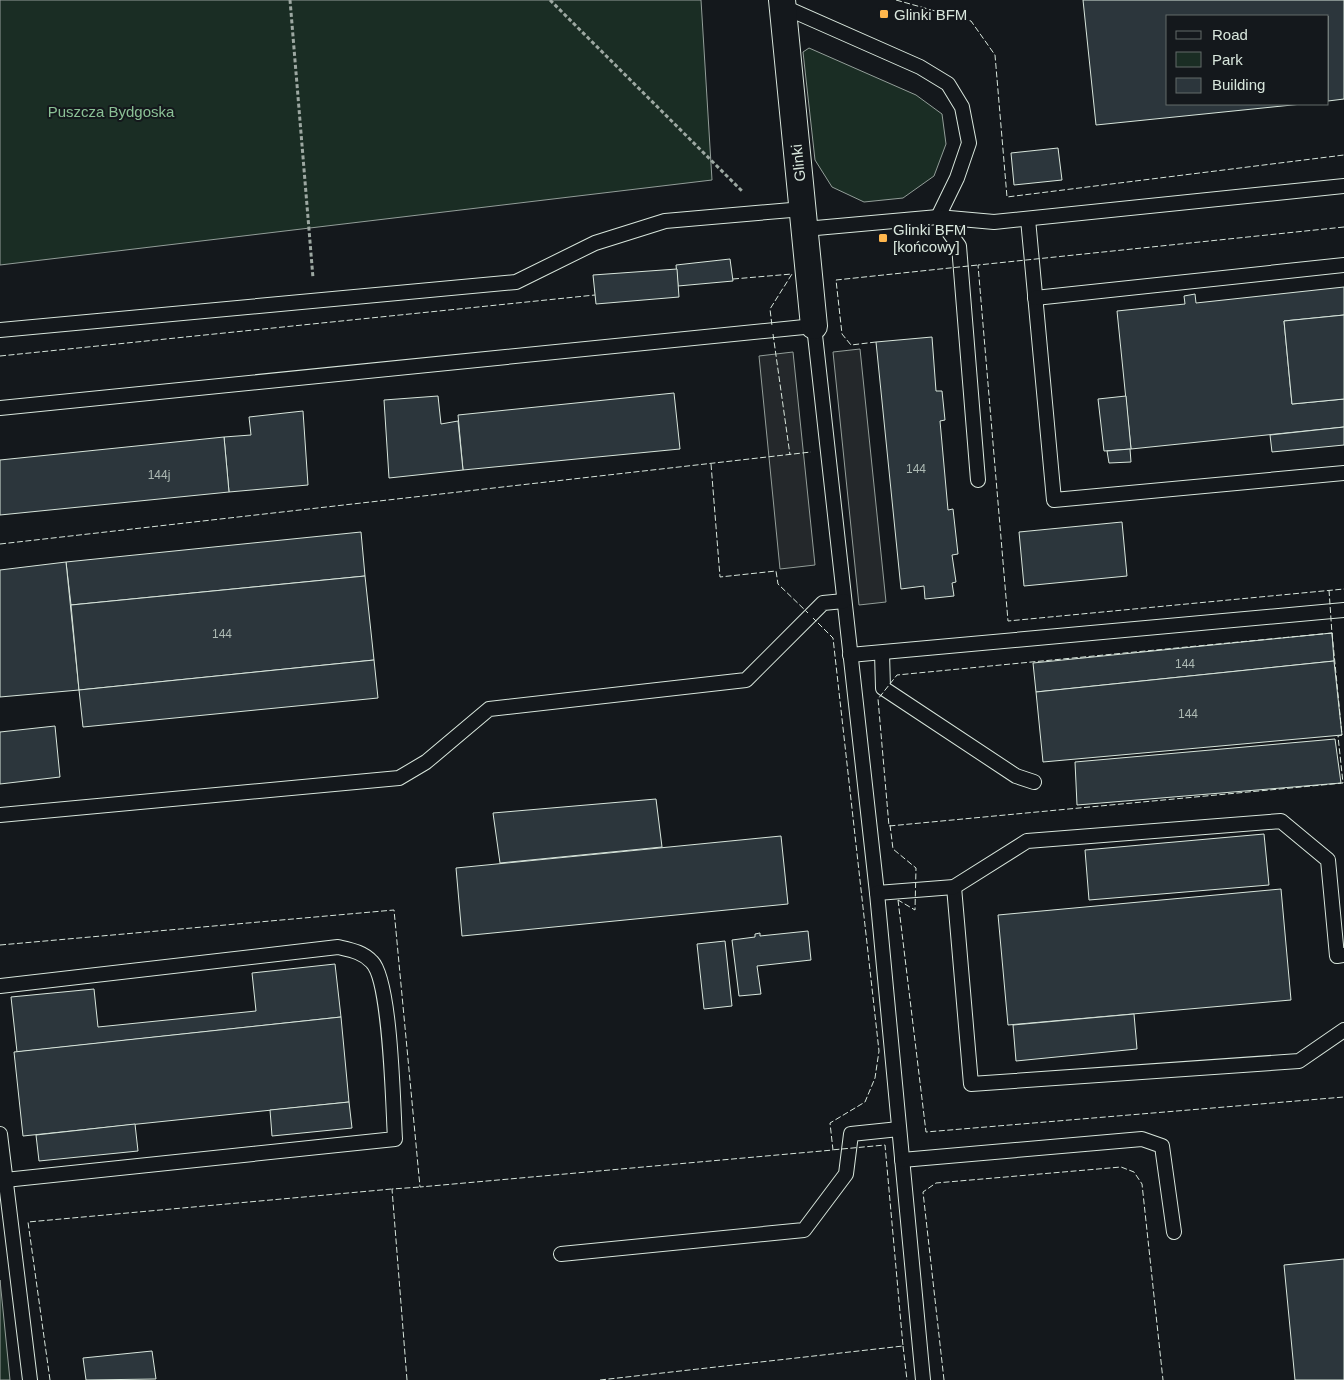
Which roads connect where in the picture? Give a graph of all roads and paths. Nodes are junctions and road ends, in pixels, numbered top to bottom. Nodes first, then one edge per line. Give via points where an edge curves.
1 (290, 0) edge
2 (550, 0) edge
3 (782, 3) edge
4 (1344, 186) edge
5 (763, 212) junction
6 (938, 217) junction
7 (804, 219) junction
8 (1028, 219) junction
9 (1344, 265) edge
10 (1035, 298) junction
11 (315, 301) junction
12 (814, 326) junction
13 (0, 330) edge
14 (0, 408) edge
15 (1344, 473) edge
16 (978, 480) dead end
17 (844, 601) junction
18 (1344, 610) edge
19 (882, 653) junction
20 (850, 656) junction
21 (1034, 782) dead end
22 (0, 815) edge
23 (954, 887) junction
24 (877, 894) junction
25 (1344, 955) edge
26 (0, 986) edge
27 (1344, 1030) edge
28 (899, 1129) junction
29 (0, 1134) edge
30 (902, 1160) junction
31 (4, 1189) edge
32 (1174, 1232) dead end
33 (560, 1254) dead end
34 (30, 1380) edge
35 (923, 1380) edge

1 - 11 path
2 - 5 path
3 - 6 lane via 920,67 948,84 962,107 968,143 957,178
3 - 7 street, Glinki
4 - 8 lane
5 - 7 lane
5 - 11 lane via 664,222 595,243 516,282
6 - 7 lane
6 - 8 lane via 994,222
6 - 16 lane via 959,246
7 - 12 street, Glinki
8 - 10 lane
9 - 10 lane
10 - 15 lane via 1054,500
11 - 13 lane
12 - 14 lane
12 - 17 lane
17 - 20 lane
17 - 22 lane via 823,604 746,680 489,710 426,762 399,778
18 - 19 lane
19 - 20 lane
19 - 21 lane via 883,688 1016,776
20 - 24 lane
23 - 24 lane
23 - 25 lane via 1028,841 1281,821 1328,860 1337,956
23 - 27 lane via 972,1084 1299,1061
24 - 28 lane
26 - 31 lane via 338,947 360,952 374,963 385,996 395,1139
28 - 30 lane
28 - 33 lane via 850,1134 846,1174 804,1230
29 - 31 lane
30 - 32 lane via 1142,1138 1162,1146
30 - 35 lane
31 - 34 lane

